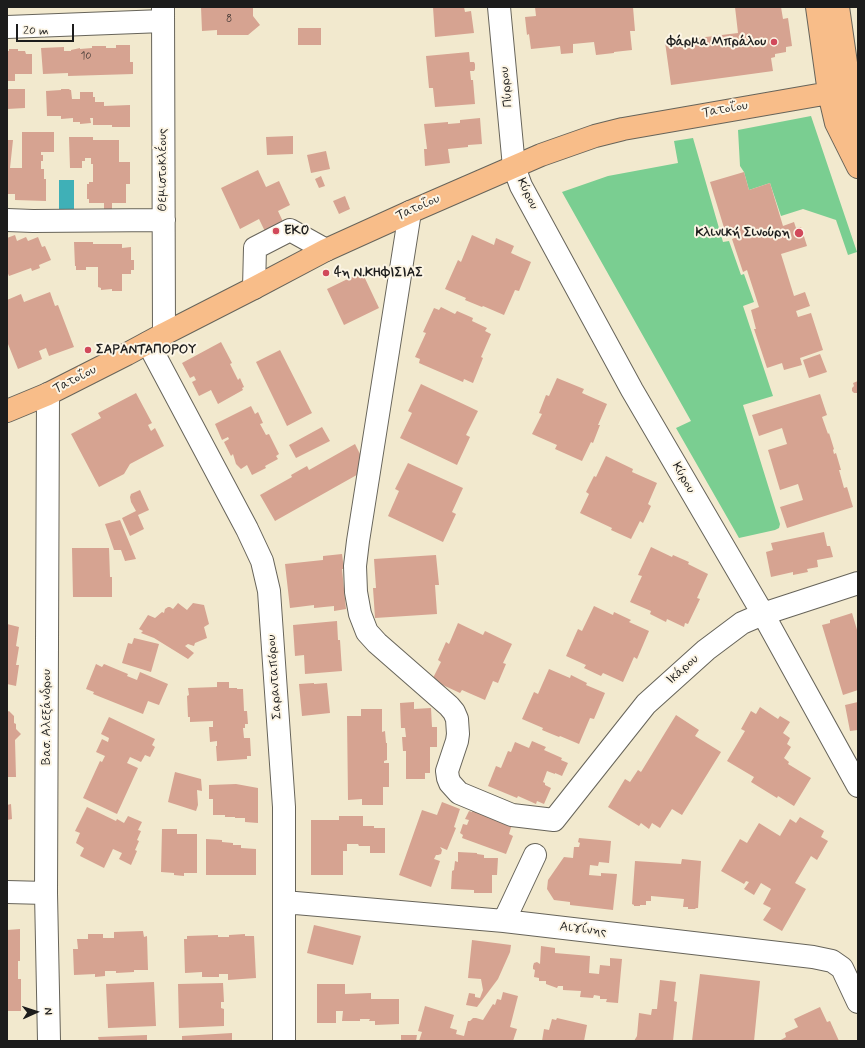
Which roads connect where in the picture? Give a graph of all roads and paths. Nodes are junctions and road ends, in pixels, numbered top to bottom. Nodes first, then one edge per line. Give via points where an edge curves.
1 (499, 7) edge
2 (817, 7) edge
3 (838, 7) edge
4 (163, 14) edge
5 (7, 27) edge
6 (846, 90) edge
7 (858, 147) edge
8 (514, 167) junction
9 (858, 167) edge
10 (410, 212) junction
11 (7, 220) edge
12 (164, 220) junction
13 (326, 250) junction
14 (254, 288) junction
15 (156, 338) junction
16 (48, 394) junction
17 (7, 411) edge
18 (858, 583) edge
19 (763, 614) junction
20 (858, 786) edge
21 (535, 855) dead end
22 (7, 892) edge
23 (46, 893) junction
24 (284, 902) junction
25 (504, 921) junction
26 (858, 1002) edge
27 (49, 1041) edge
28 (284, 1041) edge

1 - 8 street, Πύρρου
2 - 6 main road
3 - 6 main road
4 - 5 street
4 - 12 street, Θεμιστοκλέους
6 - 7 main road
6 - 8 main road, Τατοΐου via 623,129 541,154
6 - 9 main road via 836,123
8 - 10 main road, Τατοΐου
8 - 19 street, Κύρου via 520,186 632,390
10 - 13 main road, Τατοΐου
10 - 19 street, Ικάρου via 355,566 356,592 367,632 377,644 454,712 458,734 447,771 454,789 512,815 554,820 646,704 706,650 742,623
11 - 12 street
12 - 15 street, Θεμιστοκλέους
13 - 14 main road, Τατοΐου
13 - 14 street via 290,230 255,248
14 - 15 main road, Τατοΐου
15 - 16 main road, Τατοΐου
15 - 24 street, Σαρανταπόρου via 262,561 268,591 284,806
16 - 17 main road, Τατοΐου
16 - 23 street, Βασ. Αλεξάνδρου
18 - 19 street, Ικάρου
19 - 20 street, Κύρου
21 - 25 street
22 - 23 street
23 - 27 street, Βασ. Αλεξάνδρου
24 - 25 street, Αιγίνης
24 - 28 street, Σαρανταπόρου
25 - 26 street, Αιγίνης via 832,961 842,968

